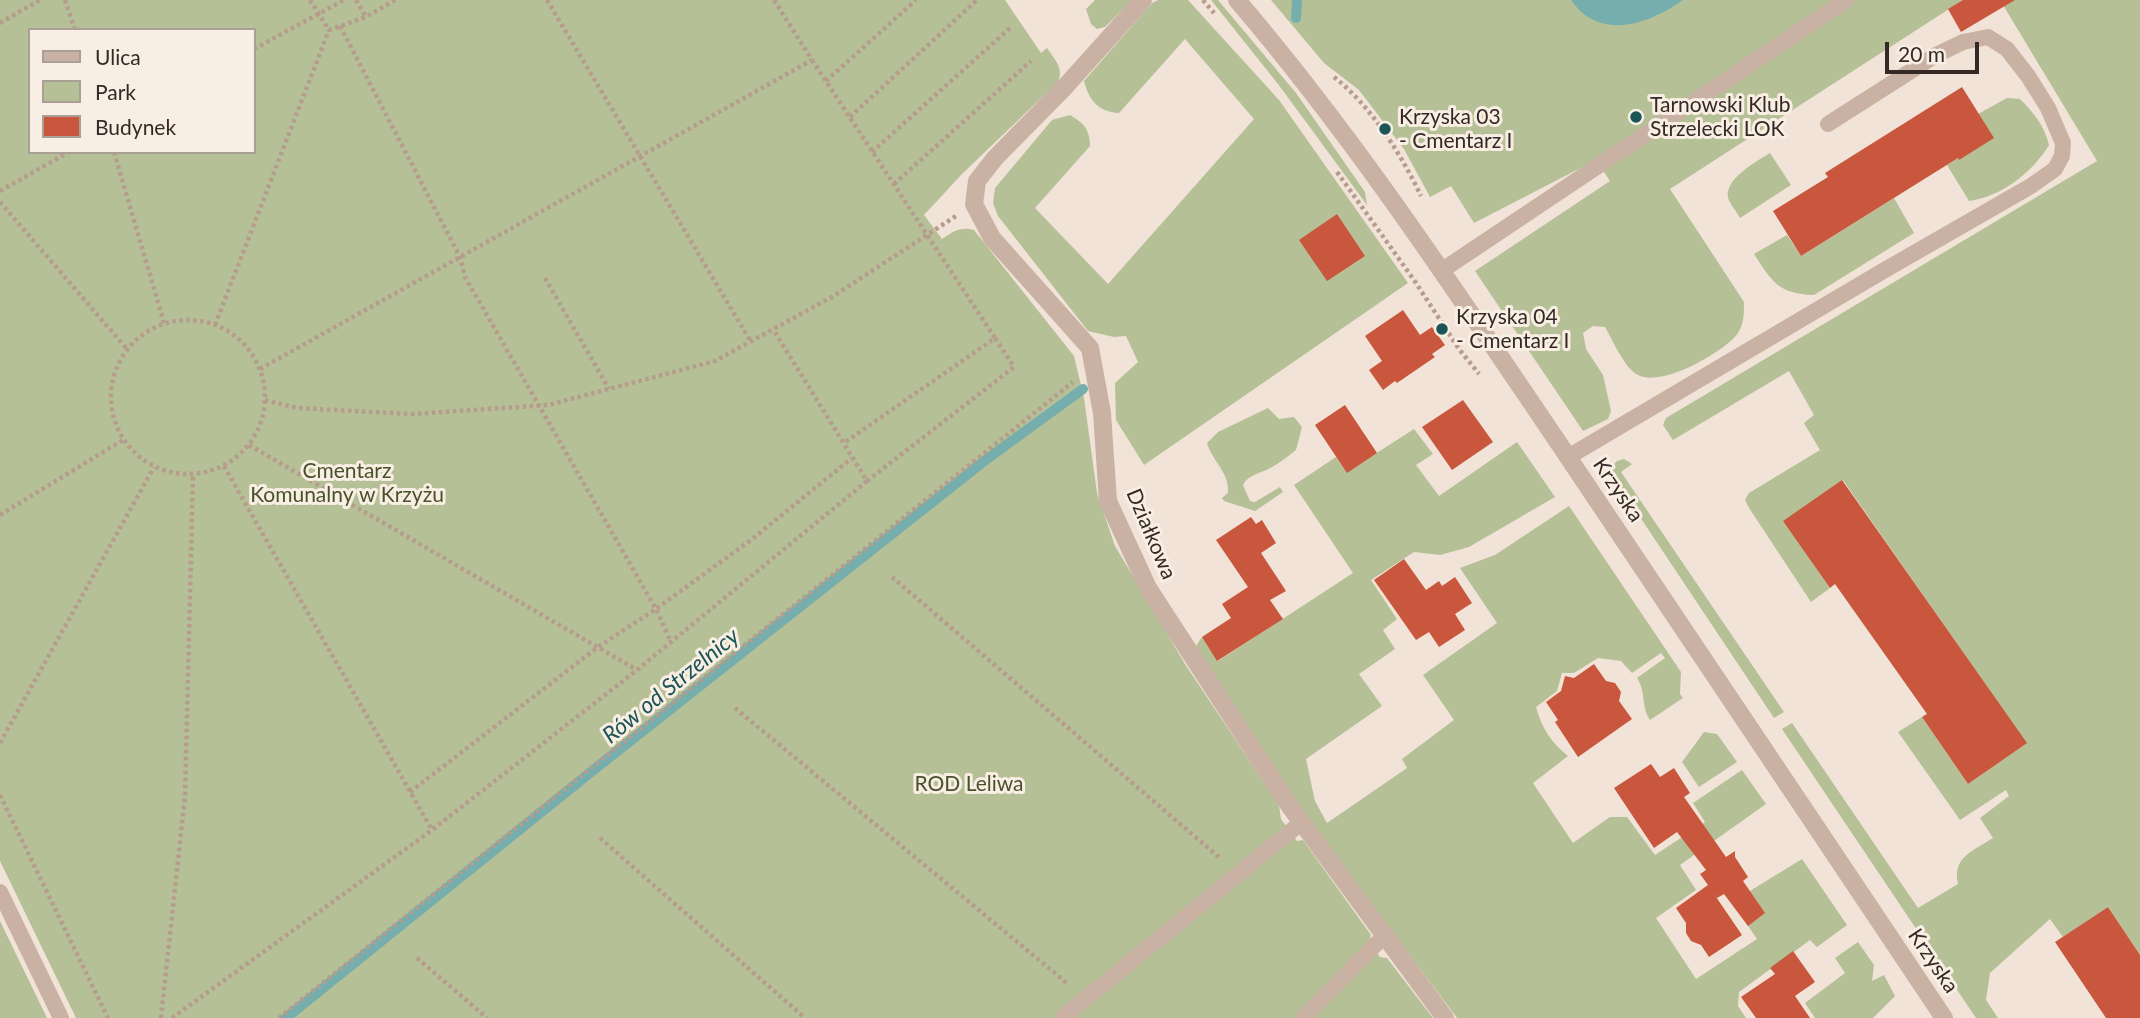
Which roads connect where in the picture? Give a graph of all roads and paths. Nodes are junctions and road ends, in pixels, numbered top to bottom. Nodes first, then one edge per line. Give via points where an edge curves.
1 (40, 0) edge
2 (65, 0) edge
3 (310, 0) edge
4 (344, 0) edge
5 (356, 0) edge
6 (395, 0) edge
7 (547, 0) edge
8 (774, 0) edge
9 (916, 0) edge
10 (977, 0) edge
11 (1143, 0) edge
12 (1237, 0) edge
13 (1846, 0) edge
14 (317, 13) junction
15 (366, 17) junction
16 (0, 23) edge
17 (340, 26) junction
18 (74, 28) edge
19 (1010, 28) dead end
20 (329, 30) junction
21 (256, 47) edge
22 (812, 60) junction
23 (1031, 61) dead end
24 (826, 81) junction
25 (850, 117) junction
26 (1828, 124) dead end
27 (872, 152) junction
28 (65, 154) edge
29 (115, 154) edge
30 (639, 157) junction
31 (894, 184) junction
32 (0, 191) edge
33 (0, 202) edge
34 (974, 204) junction
35 (926, 236) junction
36 (460, 257) junction
37 (1441, 271) junction
38 (545, 278) dead end
39 (164, 323) junction
40 (215, 325) junction
41 (774, 329) junction
42 (995, 338) junction
43 (751, 342) junction
44 (127, 349) junction
45 (1093, 367) junction
46 (260, 369) junction
47 (609, 389) junction
48 (265, 400) junction
49 (539, 405) junction
50 (123, 440) junction
51 (844, 443) junction
52 (249, 445) junction
53 (1568, 457) junction
54 (853, 458) junction
55 (224, 466) junction
56 (153, 467) junction
57 (193, 475) junction
58 (867, 481) junction
59 (0, 515) edge
60 (892, 577) dead end
61 (656, 610) junction
62 (671, 642) junction
63 (598, 647) junction
64 (637, 670) junction
65 (734, 708) dead end
66 (0, 743) edge
67 (410, 792) junction
68 (0, 795) edge
69 (1302, 822) junction
70 (432, 830) junction
71 (600, 838) dead end
72 (1238, 873) junction
73 (0, 892) edge
74 (1385, 936) junction
75 (417, 958) dead end
76 (1086, 999) junction
77 (61, 1018) edge
78 (108, 1018) edge
79 (161, 1018) edge
80 (172, 1018) edge
81 (279, 1018) edge
82 (487, 1018) edge
83 (805, 1018) edge
84 (1062, 1018) edge
85 (1303, 1018) edge
86 (1445, 1018) edge
87 (1944, 1018) edge

1 - 16 path
2 - 18 path
3 - 14 path
4 - 14 path
5 - 15 path
6 - 15 path
7 - 30 path
8 - 22 path
9 - 24 path
10 - 25 path
11 - 34 street via 995,158 977,181
12 - 37 street, Krzyska via 1360,154
13 - 37 lane
14 - 20 path
14 - 21 path
15 - 17 path
17 - 20 path
17 - 36 path
19 - 27 path
20 - 40 path
22 - 24 path
22 - 30 path
23 - 31 path
24 - 25 path
25 - 27 path
26 - 53 lane via 1936,55 1988,37 2007,49 2028,76 2048,108 2063,143 2063,156 2055,169 2031,186
27 - 31 path
28 - 32 path
29 - 39 path
30 - 36 path
30 - 43 path
31 - 35 path
33 - 44 path
34 - 35 path
34 - 45 street, Działkowa via 992,238 1090,348
35 - 41 path
35 - 42 path
36 - 46 path
36 - 49 path via 465,277
37 - 53 street, Krzyska
38 - 47 path
39 - 40 path via 190,320
39 - 44 path
40 - 46 path via 250,350
41 - 43 path
41 - 51 path
42 - 51 path
42 - 58 path via 1014,367
43 - 47 path via 715,361
44 - 50 path via 115,370 111,394 113,419
45 - 69 street, Działkowa via 1102,413 1108,501 1119,526 1148,588
45 - 81 path
46 - 48 path
47 - 49 path
48 - 49 path via 297,408 412,414
48 - 52 path
49 - 61 path
50 - 56 path
50 - 59 path
51 - 54 path
52 - 55 path
52 - 63 path
53 - 87 street, Krzyska
54 - 58 path
54 - 61 path
55 - 57 path
55 - 67 path
56 - 57 path
56 - 66 path
57 - 79 path via 185,796
58 - 62 path
60 - 72 path
61 - 62 path
61 - 63 path
62 - 64 path
63 - 64 path
63 - 67 path
64 - 70 path
65 - 76 path
67 - 70 path
68 - 78 path
69 - 72 lane
69 - 74 street, Działkowa
70 - 80 path
71 - 83 path
72 - 76 lane
73 - 77 lane
74 - 85 lane
74 - 86 street, Działkowa
75 - 82 path
76 - 84 lane

